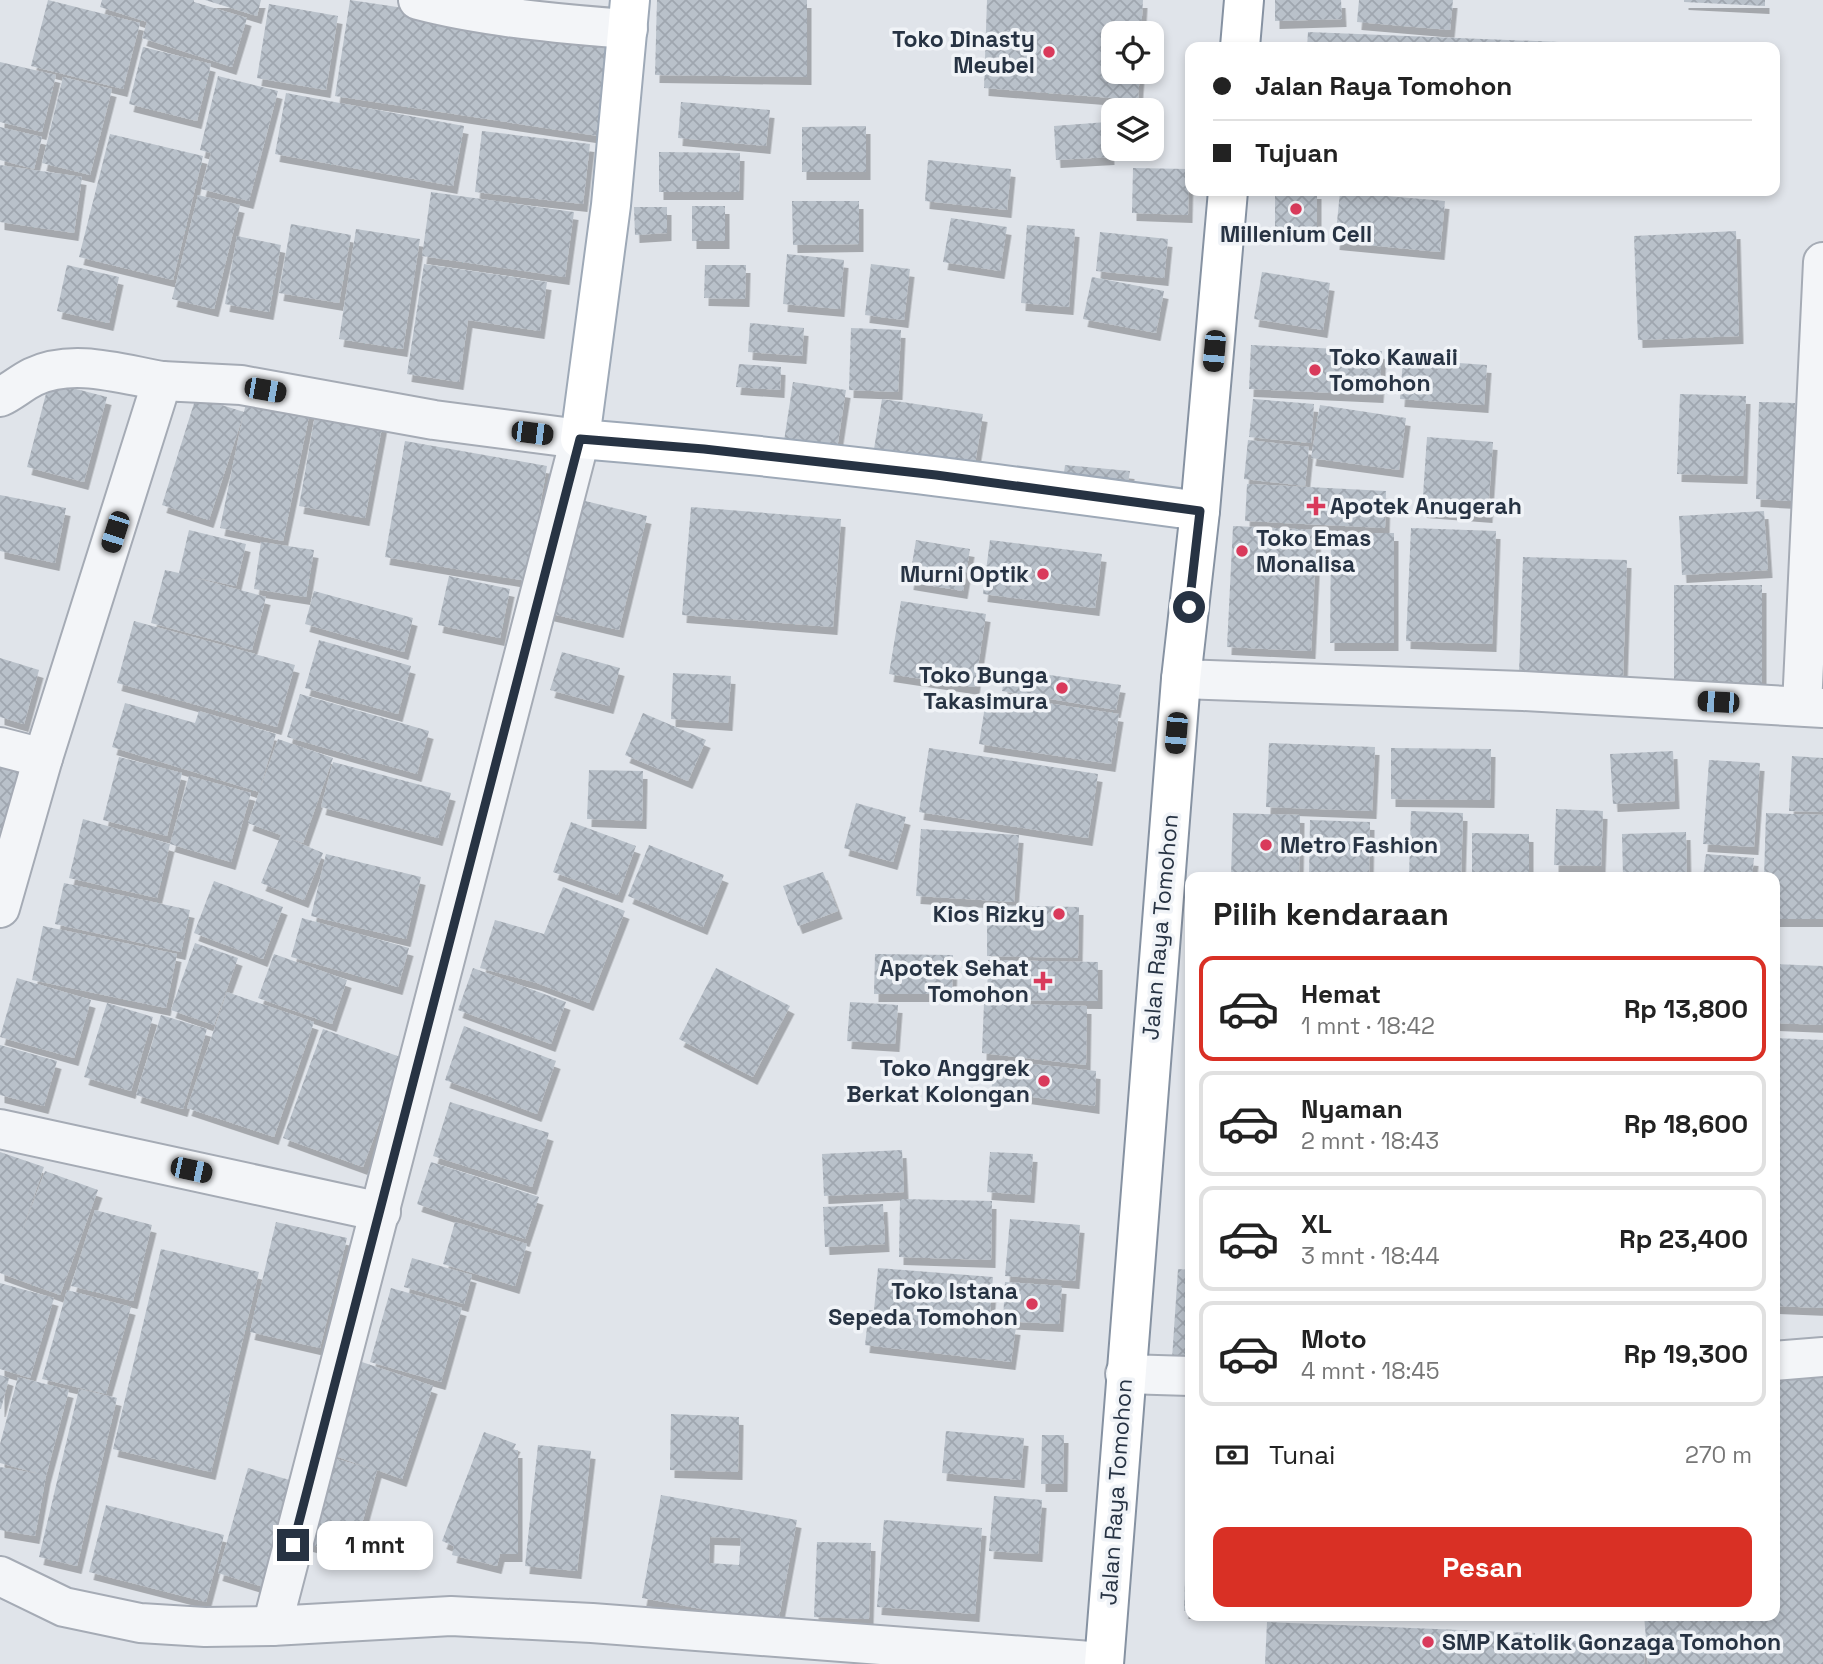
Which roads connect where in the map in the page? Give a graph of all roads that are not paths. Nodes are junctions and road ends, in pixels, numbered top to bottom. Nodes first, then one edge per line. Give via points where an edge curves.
1 (418, 0) edge
2 (1244, 0) edge
3 (629, 14) edge
4 (1240, 42) edge
5 (1228, 196) edge
6 (1823, 262) edge
7 (162, 381) junction
8 (0, 397) edge
9 (580, 439) junction
10 (1200, 511) junction
11 (1181, 679) junction
12 (1813, 707) edge
13 (0, 747) edge
14 (43, 758) junction
15 (0, 908) edge
16 (0, 1129) edge
17 (381, 1212) junction
18 (1823, 1357) edge
19 (1780, 1361) edge
20 (1125, 1374) junction
21 (1185, 1376) edge
22 (0, 1576) edge
23 (272, 1626) junction
24 (1104, 1663) edge

1 - 3 street via 447,8 592,26
2 - 4 main road
3 - 9 main road via 611,205
5 - 10 main road, Jalan Raya Tomohon
6 - 12 street
7 - 8 street via 63,368 33,377
7 - 9 street via 241,385 434,420
7 - 14 street
9 - 10 main road via 936,475
9 - 17 street
10 - 11 main road, Jalan Raya Tomohon
11 - 12 street
11 - 20 main road, Jalan Raya Tomohon
13 - 14 street
14 - 15 street
16 - 17 street
17 - 23 street
18 - 19 street
20 - 21 street
20 - 24 main road, Jalan Raya Tomohon
22 - 23 street via 64,1607 140,1623
23 - 24 street via 451,1616

